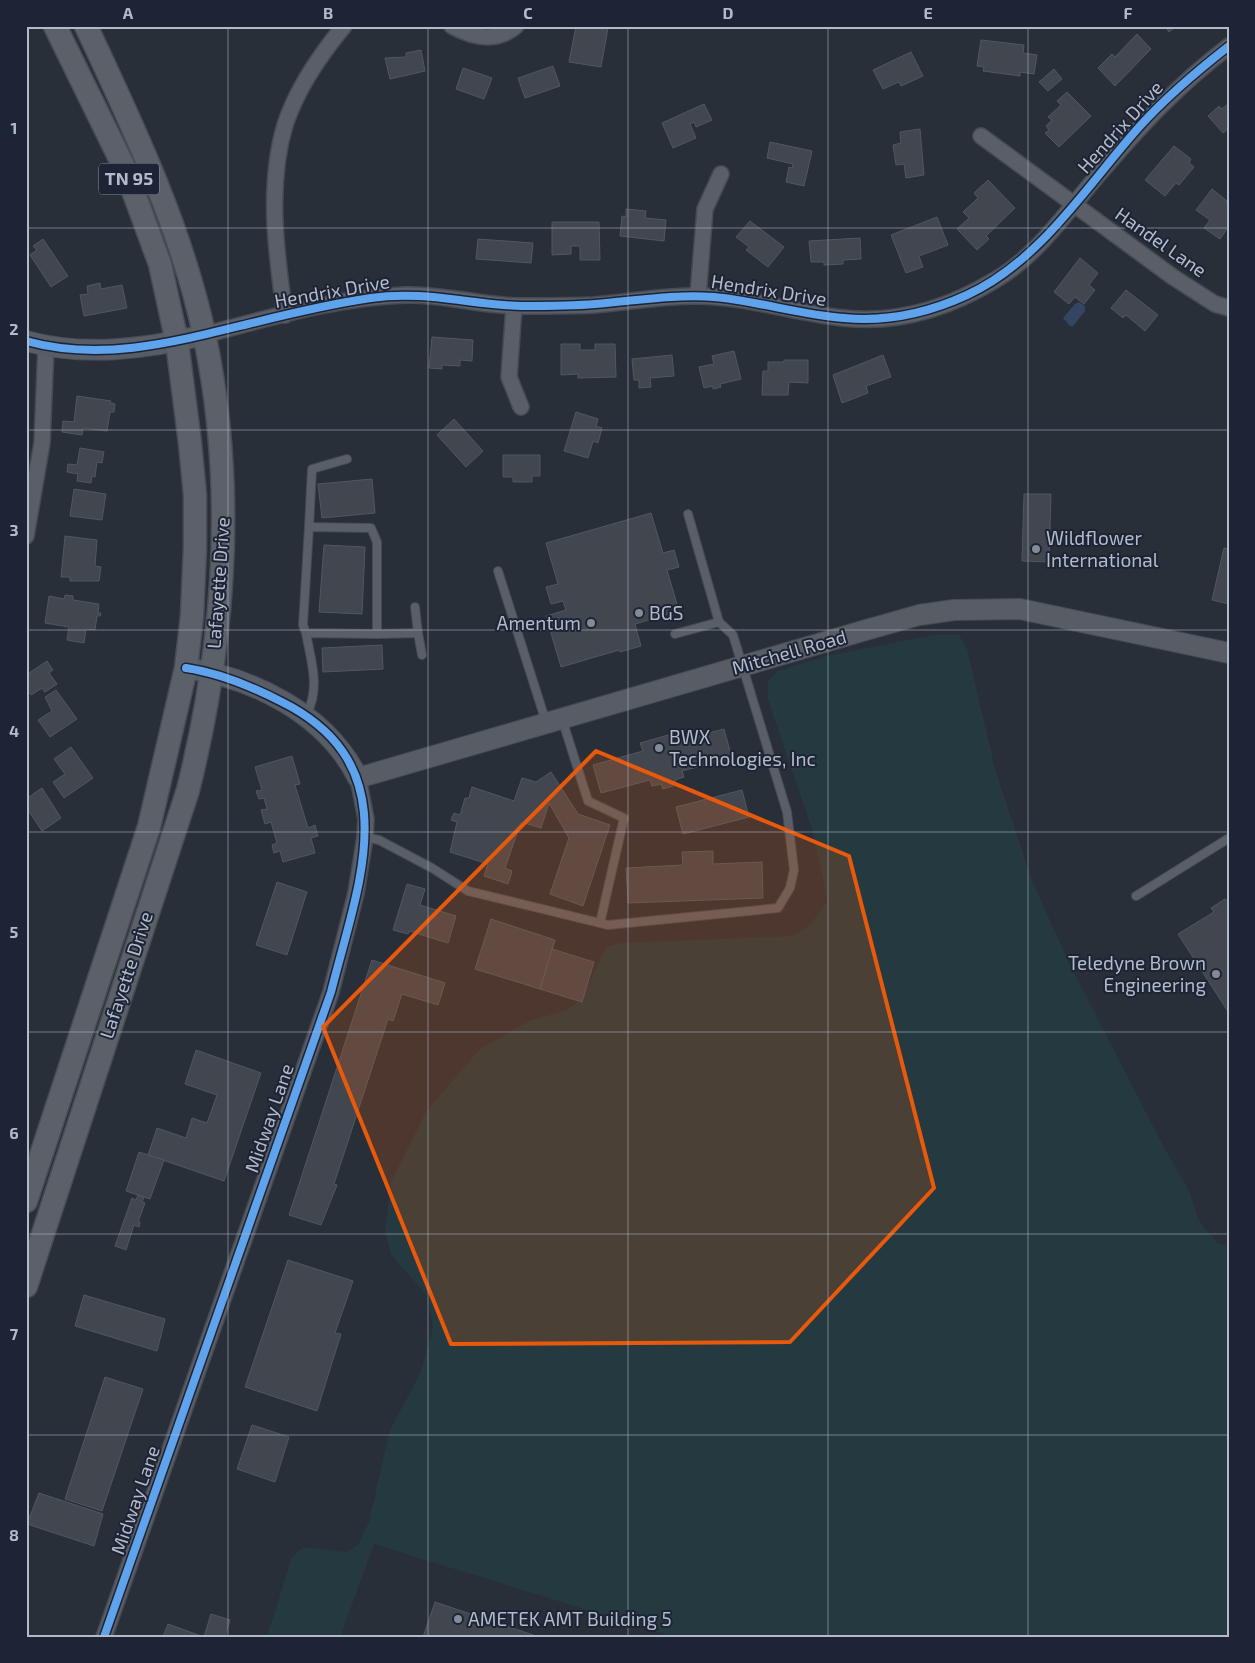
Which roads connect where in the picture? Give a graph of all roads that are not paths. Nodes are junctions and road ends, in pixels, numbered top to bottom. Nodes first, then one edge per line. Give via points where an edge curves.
1 (55, 26) edge
2 (86, 26) edge
3 (344, 26) edge
4 (452, 26) edge
5 (516, 26) edge
6 (1229, 46) edge
7 (981, 136) dead end
8 (722, 174) dead end
9 (1073, 204) junction
10 (698, 296) junction
11 (514, 306) junction
12 (1229, 308) edge
13 (285, 315) junction
14 (204, 335) junction
15 (26, 340) edge
16 (177, 342) junction
17 (46, 346) junction
18 (521, 407) dead end
19 (347, 459) dead end
20 (688, 514) dead end
21 (309, 527) junction
22 (26, 536) edge
23 (498, 571) dead end
24 (415, 607) dead end
25 (719, 622) junction
26 (306, 633) junction
27 (418, 633) junction
28 (377, 634) junction
29 (675, 634) dead end
30 (1229, 652) edge
31 (422, 655) dead end
32 (741, 665) junction
33 (186, 668) junction
34 (212, 672) junction
35 (306, 715) junction
36 (554, 719) junction
37 (358, 778) junction
38 (365, 837) junction
39 (1229, 838) edge
40 (1136, 896) dead end
41 (600, 923) junction
42 (26, 1201) edge
43 (26, 1208) edge
44 (49, 1216) junction
45 (26, 1286) edge
46 (104, 1637) edge

1 - 16 main road, Lafayette Drive / TN 95 via 125,169 160,264
2 - 14 main road, Lafayette Drive / TN 95 via 159,190
3 - 13 street via 316,62 295,99 285,125 275,207 277,261
4 - 5 street via 482,38 505,35
6 - 9 street, Hendrix Drive via 1140,125
7 - 9 street, Handel Lane
8 - 10 street via 705,209
9 - 10 street, Hendrix Drive via 1033,250 998,279 927,311 892,318 844,318
9 - 12 street, Handel Lane via 1173,276 1216,304
10 - 11 street, Hendrix Drive via 592,305
11 - 13 street, Hendrix Drive via 406,295
11 - 18 street via 508,377
13 - 14 street, Hendrix Drive
14 - 16 street
14 - 34 main road, Lafayette Drive via 224,478 222,588
15 - 17 street
16 - 17 street via 111,351
16 - 33 main road, Lafayette Drive via 195,496 195,557
17 - 22 street via 42,443
19 - 21 lane via 312,469
20 - 25 lane
21 - 26 lane via 302,625
21 - 28 lane via 371,528 377,542
23 - 36 lane
24 - 27 lane
25 - 29 lane
25 - 32 lane via 732,635
26 - 28 lane
26 - 35 lane via 315,687
27 - 28 lane
27 - 31 lane
30 - 32 street, Mitchell Road via 1020,609 968,609 919,616
32 - 36 street, Mitchell Road
32 - 41 lane via 787,812 794,870 790,888 778,908 608,925
33 - 34 street, Midway Lane
33 - 42 main road, Lafayette Drive via 149,827
34 - 35 street, Midway Lane
34 - 44 main road, Lafayette Drive via 188,790
35 - 37 street, Midway Lane via 347,756
36 - 37 street, Mitchell Road
36 - 41 lane via 588,801 624,818
37 - 38 street, Midway Lane via 366,819
38 - 41 lane via 379,840 425,864 468,891
38 - 46 street, Midway Lane via 356,893 331,992
39 - 40 lane
43 - 44 main road
44 - 45 main road, Lafayette Drive

